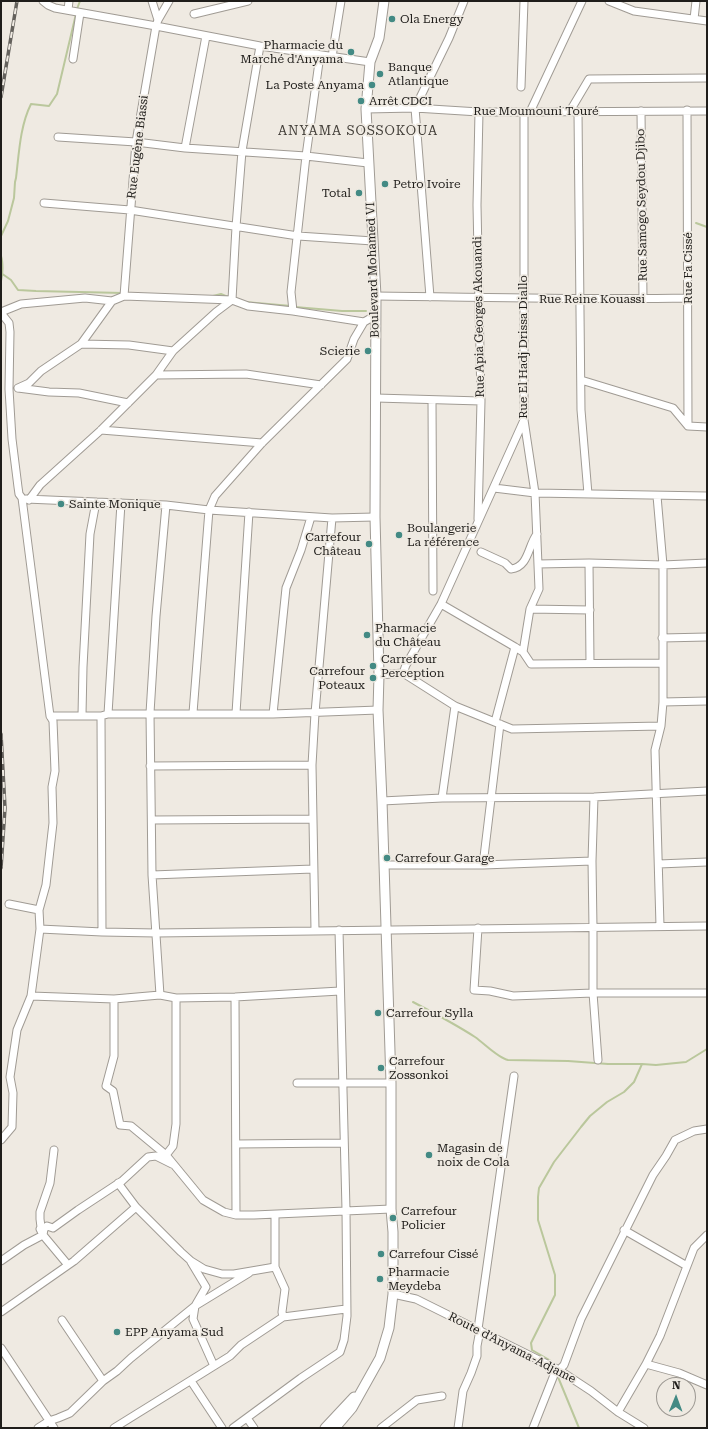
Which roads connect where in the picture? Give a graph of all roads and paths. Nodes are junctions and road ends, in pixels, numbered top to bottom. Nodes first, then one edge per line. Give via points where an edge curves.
1 (43, 1) edge
2 (69, 1) edge
3 (152, 1) edge
4 (169, 1) edge
5 (248, 1) edge
6 (341, 1) edge
7 (384, 1) edge
8 (464, 1) edge
9 (524, 1) edge
10 (582, 1) edge
11 (609, 1) edge
12 (696, 1) edge
13 (68, 10) junction
14 (80, 12) junction
15 (194, 14) dead end
16 (694, 20) junction
17 (707, 20) edge
18 (157, 23) junction
19 (206, 36) junction
20 (260, 46) junction
21 (320, 55) junction
22 (332, 57) junction
23 (73, 59) dead end
24 (370, 62) junction
25 (707, 78) edge
26 (521, 87) dead end
27 (415, 108) junction
28 (366, 109) junction
29 (687, 110) junction
30 (574, 111) junction
31 (642, 111) junction
32 (707, 111) edge
33 (479, 112) junction
34 (527, 112) junction
35 (58, 137) dead end
36 (136, 142) junction
37 (185, 148) junction
38 (242, 151) junction
39 (306, 156) junction
40 (368, 163) junction
41 (44, 203) dead end
42 (130, 210) junction
43 (236, 227) junction
44 (298, 236) junction
45 (373, 241) junction
46 (124, 296) junction
47 (376, 296) junction
48 (430, 296) junction
49 (480, 297) junction
50 (524, 298) junction
51 (688, 298) junction
52 (643, 299) junction
53 (232, 300) junction
54 (580, 300) junction
55 (112, 301) junction
56 (293, 311) junction
57 (1, 313) edge
58 (376, 315) junction
59 (364, 322) junction
60 (81, 344) junction
61 (173, 351) junction
62 (156, 375) junction
63 (581, 380) junction
64 (321, 385) junction
65 (18, 388) junction
66 (9, 389) junction
67 (376, 398) junction
68 (432, 400) junction
69 (480, 400) junction
70 (128, 403) junction
71 (524, 420) junction
72 (688, 426) junction
73 (707, 426) edge
74 (101, 430) junction
75 (262, 443) junction
76 (494, 488) junction
77 (535, 493) junction
78 (588, 494) junction
79 (657, 496) junction
80 (707, 496) edge
81 (26, 499) junction
82 (96, 502) junction
83 (121, 503) junction
84 (166, 505) junction
85 (208, 510) junction
86 (249, 512) junction
87 (311, 517) junction
88 (375, 517) junction
89 (332, 518) junction
90 (478, 522) junction
91 (537, 534) junction
92 (482, 552) dead end
93 (707, 562) edge
94 (589, 563) junction
95 (538, 564) junction
96 (663, 565) junction
97 (433, 591) dead end
98 (441, 604) junction
99 (530, 609) junction
100 (590, 610) junction
101 (707, 637) edge
102 (662, 638) junction
103 (515, 647) junction
104 (522, 652) junction
105 (590, 663) junction
106 (662, 663) junction
107 (403, 674) junction
108 (379, 675) junction
109 (707, 701) edge
110 (663, 702) junction
111 (455, 706) junction
112 (378, 710) junction
113 (150, 713) junction
114 (193, 713) junction
115 (236, 713) junction
116 (315, 713) junction
117 (273, 714) junction
118 (82, 715) junction
119 (104, 715) junction
120 (50, 716) junction
121 (497, 723) junction
122 (661, 726) junction
123 (312, 765) junction
124 (150, 766) junction
125 (707, 791) edge
126 (656, 794) junction
127 (594, 797) junction
128 (442, 798) junction
129 (490, 799) junction
130 (382, 801) junction
131 (313, 819) junction
132 (152, 820) junction
133 (592, 860) junction
134 (707, 862) edge
135 (658, 864) junction
136 (384, 865) junction
137 (483, 865) junction
138 (313, 869) junction
139 (152, 875) junction
140 (9, 904) dead end
141 (39, 910) junction
142 (660, 926) junction
143 (707, 926) edge
144 (40, 928) junction
145 (478, 928) junction
146 (593, 928) junction
147 (385, 929) junction
148 (315, 930) junction
149 (339, 930) junction
150 (102, 932) junction
151 (156, 932) junction
152 (340, 991) junction
153 (593, 994) junction
154 (707, 994) edge
155 (31, 996) junction
156 (160, 996) junction
157 (235, 997) junction
158 (176, 998) junction
159 (114, 999) junction
160 (598, 1060) dead end
161 (514, 1076) dead end
162 (344, 1082) junction
163 (297, 1083) dead end
164 (391, 1083) junction
165 (707, 1128) edge
166 (1, 1140) edge
167 (344, 1143) junction
168 (236, 1144) junction
169 (54, 1150) dead end
170 (166, 1155) junction
171 (172, 1164) junction
172 (118, 1183) junction
173 (136, 1207) junction
174 (391, 1209) junction
175 (346, 1210) junction
176 (275, 1214) junction
177 (236, 1215) junction
178 (624, 1230) junction
179 (43, 1235) junction
180 (707, 1235) edge
181 (1, 1261) edge
182 (191, 1261) junction
183 (68, 1265) junction
184 (687, 1266) junction
185 (275, 1267) junction
186 (249, 1273) junction
187 (393, 1294) junction
188 (195, 1306) junction
189 (346, 1309) junction
190 (1, 1312) edge
191 (283, 1317) junction
192 (62, 1320) dead end
193 (479, 1330) junction
194 (1, 1348) edge
195 (646, 1364) junction
196 (214, 1366) junction
197 (559, 1370) junction
198 (103, 1381) junction
199 (191, 1381) junction
200 (366, 1384) junction
201 (707, 1385) edge
202 (442, 1396) dead end
203 (618, 1412) junction
204 (247, 1418) junction
205 (49, 1421) junction
206 (38, 1428) edge
207 (54, 1428) edge
208 (114, 1428) edge
209 (222, 1428) edge
210 (233, 1428) edge
211 (254, 1428) edge
212 (325, 1428) edge
213 (335, 1428) edge
214 (381, 1428) edge
215 (458, 1428) edge
216 (532, 1428) edge
217 (644, 1428) edge

1 - 13 street via 48,5
2 - 13 street
3 - 18 street
4 - 18 street, Rue Eugène Biassi
5 - 15 street
6 - 22 street
7 - 24 main road, Boulevard Mohamed VI via 379,38
8 - 27 street
9 - 26 street
10 - 34 street
11 - 16 street via 634,12
12 - 16 street
13 - 14 street
14 - 18 street
14 - 23 street
16 - 17 street
18 - 19 street
18 - 36 street, Rue Eugène Biassi
19 - 20 street
19 - 37 street
20 - 21 street
20 - 38 street
21 - 22 street
21 - 39 street
22 - 24 street
24 - 28 main road, Boulevard Mohamed VI
25 - 30 street via 589,79
27 - 28 street, Rue Moumouni Touré
27 - 33 street, Rue Moumouni Touré
27 - 48 street
28 - 40 main road, Boulevard Mohamed VI
29 - 31 street, Rue Moumouni Touré
29 - 32 street, Rue Moumouni Touré
29 - 51 street, Rue Fa Cissé
30 - 31 street, Rue Moumouni Touré
30 - 34 street, Rue Moumouni Touré
30 - 54 street
31 - 52 street, Rue Samogo Seydou Djibo
33 - 34 street, Rue Moumouni Touré
33 - 49 street, Rue Apia Georges Akouandi via 477,205
34 - 50 street, Rue El Hadj Drissa Diallo
35 - 36 street
36 - 37 street
36 - 42 street, Rue Eugène Biassi
37 - 38 street
38 - 39 street
38 - 43 street
39 - 40 street
39 - 44 street
40 - 45 main road, Boulevard Mohamed VI
41 - 42 street
42 - 43 street
42 - 46 street, Rue Eugène Biassi
43 - 44 street
43 - 53 street
44 - 45 street
44 - 56 street via 291,292
45 - 47 main road, Boulevard Mohamed VI
46 - 53 street
46 - 55 street
47 - 48 street, Rue Reine Kouassi
47 - 58 main road, Boulevard Mohamed VI
48 - 49 street, Rue Reine Kouassi
49 - 50 street, Rue Reine Kouassi
49 - 69 street, Rue Apia Georges Akouandi
50 - 54 street, Rue Reine Kouassi
50 - 71 street, Rue El Hadj Drissa Diallo
51 - 52 street, Rue Reine Kouassi
51 - 72 street, Rue Fa Cissé
52 - 54 street, Rue Reine Kouassi
53 - 56 street via 248,306
53 - 61 street
54 - 63 street
55 - 57 street via 85,298 21,304
55 - 60 street
56 - 59 street
57 - 66 street via 9,323 10,332
58 - 59 street
58 - 67 main road, Boulevard Mohamed VI
59 - 64 street via 347,359
60 - 61 street via 129,345
60 - 65 street via 41,371 29,383
61 - 62 street
62 - 64 street via 246,374
62 - 70 street
63 - 72 street via 673,408
63 - 78 street
64 - 75 street
65 - 66 street
65 - 70 street via 79,392
66 - 81 street via 18,488 19,494
67 - 68 street
67 - 88 main road, Boulevard Mohamed VI
68 - 69 street
68 - 97 street
69 - 90 street, Rue Apia Georges Akouandi
70 - 74 street
71 - 76 street, Rue El Hadj Drissa Diallo
71 - 77 street
72 - 73 street
74 - 75 street
74 - 81 street
75 - 85 street via 215,496
76 - 77 street
76 - 90 street, Rue El Hadj Drissa Diallo
77 - 78 street
77 - 91 street
78 - 79 street
79 - 80 street
79 - 96 street
81 - 82 street
81 - 120 street
82 - 83 street
82 - 118 street via 90,534
83 - 84 street
83 - 119 street
84 - 85 street
84 - 113 street
85 - 86 street
85 - 114 street
86 - 87 street
86 - 115 street
87 - 89 street
87 - 117 street via 286,588
88 - 89 street
88 - 108 main road, Boulevard Mohamed VI
89 - 116 street
90 - 98 street, Rue El Hadj Drissa Diallo
91 - 92 street via 532,540 526,559 516,568 511,569 505,563
91 - 95 street
93 - 96 street
94 - 95 street
94 - 96 street
94 - 100 street
95 - 99 street via 539,589
96 - 102 street
98 - 103 street
98 - 107 street, Rue El Hadj Drissa Diallo
99 - 100 street
99 - 104 street
100 - 105 street
101 - 102 street
102 - 106 street
103 - 104 street
103 - 121 street
104 - 105 street via 531,664
105 - 106 street
106 - 110 street
107 - 108 street
107 - 111 street
108 - 112 main road, Boulevard Mohamed VI
109 - 110 street
110 - 122 street
111 - 121 street
111 - 128 street
112 - 116 street
112 - 130 main road, Boulevard Mohamed VI
113 - 114 street
113 - 119 street
113 - 124 street
114 - 115 street
115 - 117 street
116 - 117 street
116 - 123 street
118 - 119 street
118 - 120 street
119 - 150 street
120 - 141 street via 53,721 55,771 46,885
121 - 122 street via 512,728
121 - 129 street
122 - 126 street via 655,750
123 - 124 street
123 - 131 street
124 - 132 street
125 - 126 street
126 - 127 street
126 - 135 street
127 - 129 street
127 - 133 street
128 - 129 street
128 - 130 street
129 - 137 street
130 - 136 main road, Boulevard Mohamed VI
131 - 132 street
131 - 138 street
132 - 139 street
133 - 137 street
133 - 146 street
134 - 135 street
135 - 142 street
136 - 137 street
136 - 147 main road, Boulevard Mohamed VI
138 - 139 street
138 - 148 street
139 - 151 street
140 - 141 street
141 - 144 street
142 - 143 street
142 - 146 street
144 - 150 street
144 - 155 street
145 - 146 street
145 - 147 street
145 - 153 street via 474,990 513,996
146 - 153 street
147 - 149 street
147 - 164 main road, Boulevard Mohamed VI
148 - 149 street
148 - 151 street
149 - 152 street
150 - 151 street
151 - 156 street
152 - 157 street
152 - 162 street
153 - 154 street
153 - 160 street
155 - 159 street
155 - 166 street via 18,1030 10,1077 13,1094 12,1127
156 - 158 street
156 - 159 street
157 - 158 street
157 - 168 street
158 - 170 street via 176,1124 173,1146
159 - 170 street via 114,1056 106,1086 113,1091 120,1125 131,1126
161 - 193 street
162 - 163 street
162 - 164 street
162 - 167 street
164 - 174 main road, Boulevard Mohamed VI
165 - 178 street via 675,1140
167 - 168 street
167 - 175 street
168 - 177 street
169 - 179 street via 50,1183 40,1212 40,1229
170 - 171 street
171 - 172 street via 151,1156
171 - 177 street via 203,1200 224,1212
172 - 173 street
172 - 179 street via 53,1228 47,1226
173 - 182 street
173 - 183 street
174 - 175 street
174 - 187 main road, Boulevard Mohamed VI
175 - 176 street
175 - 189 street
176 - 177 street
176 - 185 street
178 - 184 street
178 - 197 street via 581,1319 564,1366
179 - 181 street
179 - 183 street
180 - 184 street via 694,1248
182 - 186 street via 204,1269 222,1274
182 - 188 street via 206,1288
183 - 190 street
184 - 195 street via 660,1336
185 - 186 street
185 - 191 street via 285,1289
186 - 188 street
187 - 193 street, Route d'Anyama-Adjame via 416,1299
187 - 200 main road, Boulevard Mohamed VI via 386,1342
188 - 196 street via 193,1319
188 - 198 street
189 - 191 street
189 - 204 street via 345,1334 340,1352
191 - 196 street
192 - 198 street
193 - 197 street, Route d'Anyama-Adjame
193 - 215 street via 477,1356 463,1391
194 - 205 street
195 - 201 street via 679,1373
195 - 203 street
196 - 199 street
197 - 203 street, Route d'Anyama-Adjame
197 - 216 street via 554,1375
198 - 205 street via 70,1413
199 - 208 street
199 - 209 street
200 - 212 main road
200 - 213 main road via 345,1418
202 - 214 street via 417,1400
203 - 217 street, Route d'Anyama-Adjame
204 - 210 street
204 - 211 street
205 - 206 street
205 - 207 street

